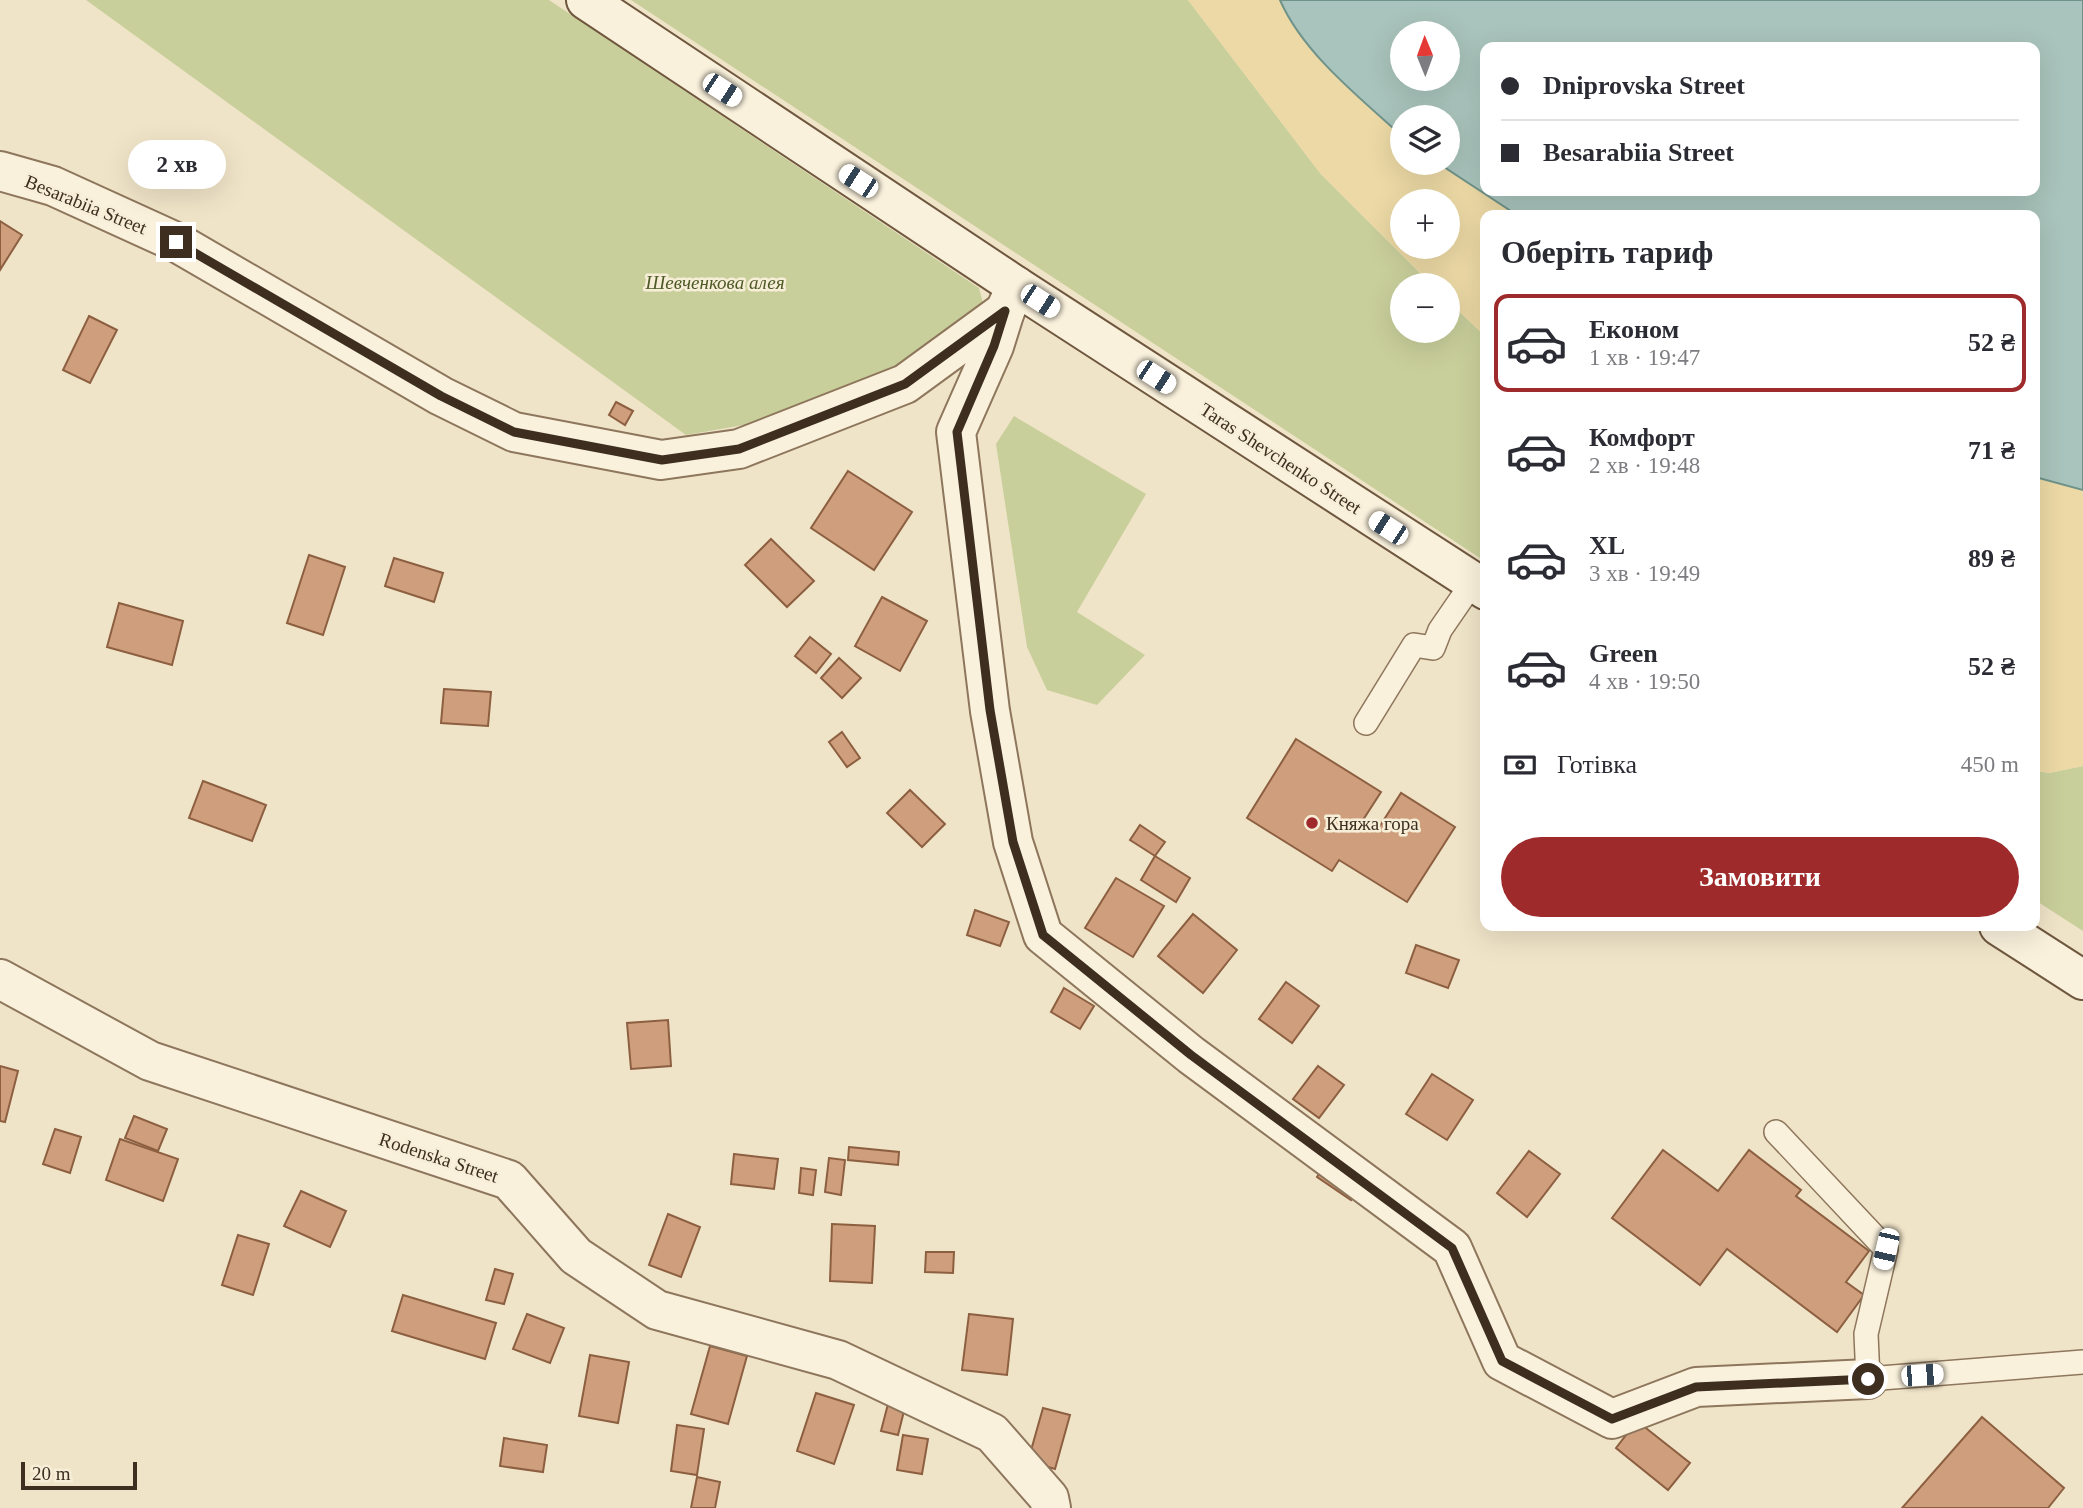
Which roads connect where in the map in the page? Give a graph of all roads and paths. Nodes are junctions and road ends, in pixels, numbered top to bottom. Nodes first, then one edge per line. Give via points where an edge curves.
1 (586, 0) edge
2 (0, 171) edge
3 (1011, 299) junction
4 (1479, 586) edge
5 (1366, 723) dead end
6 (2007, 931) edge
7 (0, 979) edge
8 (2083, 980) edge
9 (1776, 1132) dead end
10 (2083, 1362) edge
11 (1868, 1379) junction
12 (1051, 1508) edge

1 - 3 street, Taras Shevchenko Street
2 - 3 street, Besarabiia Street via 53,186 176,242 441,396 514,432 662,460 739,449 905,384
3 - 4 street, Taras Shevchenko Street
3 - 11 street via 957,432 990,710 1013,842 1043,935 1191,1055 1452,1248 1502,1361 1612,1419 1696,1387
4 - 5 lane via 1440,630 1433,648 1415,645
6 - 8 street
7 - 12 street, Rodenska Street via 150,1060 509,1180 576,1256 657,1310 838,1360 992,1433 1049,1498
9 - 11 lane via 1886,1249 1866,1334
10 - 11 lane

